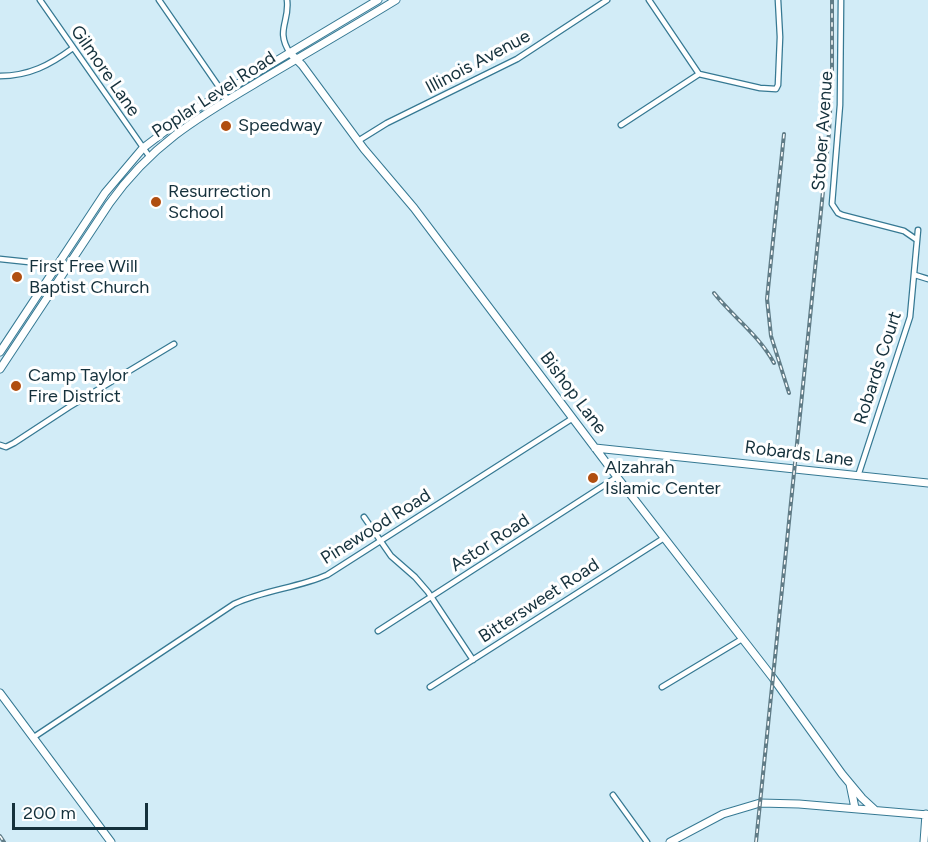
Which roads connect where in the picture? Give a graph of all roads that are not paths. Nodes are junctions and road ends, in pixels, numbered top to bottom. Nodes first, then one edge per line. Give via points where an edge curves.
1 (40, 0) edge
2 (159, 0) edge
3 (288, 0) edge
4 (378, 0) edge
5 (396, 0) edge
6 (607, 0) edge
7 (649, 0) edge
8 (778, 0) edge
9 (842, 0) edge
10 (73, 48) junction
11 (290, 53) junction
12 (297, 59) junction
13 (699, 74) junction
14 (0, 76) edge
15 (224, 92) junction
16 (228, 100) junction
17 (621, 124) dead end
18 (358, 141) junction
19 (143, 148) junction
20 (149, 156) junction
21 (918, 230) dead end
22 (917, 240) junction
23 (0, 259) edge
24 (57, 265) junction
25 (65, 270) junction
26 (915, 275) junction
27 (928, 279) edge
28 (174, 344) dead end
29 (0, 352) edge
30 (0, 369) edge
31 (573, 418) junction
32 (0, 445) edge
33 (595, 448) junction
34 (858, 476) junction
35 (617, 477) junction
36 (928, 483) edge
37 (364, 517) dead end
38 (664, 538) junction
39 (382, 541) junction
40 (431, 597) junction
41 (378, 631) dead end
42 (742, 639) junction
43 (473, 660) junction
44 (430, 687) dead end
45 (662, 687) dead end
46 (0, 693) edge
47 (33, 737) junction
48 (850, 783) junction
49 (613, 795) dead end
50 (855, 808) junction
51 (875, 810) junction
52 (927, 815) edge
53 (111, 842) edge
54 (647, 842) edge
55 (670, 842) edge
56 (924, 842) edge

1 - 10 street, Gilmore Lane
2 - 15 street
3 - 11 street via 282,32
4 - 11 street, Poplar Level Road
5 - 12 street, Poplar Level Road
6 - 18 street, Illinois Avenue via 517,59
7 - 13 street
8 - 13 street via 780,56 776,89
9 - 22 street, Stober Avenue via 840,105 832,204 842,215 904,231
10 - 14 street via 34,72
10 - 19 street, Gilmore Lane
11 - 12 street, Bishop Lane
11 - 15 street, Poplar Level Road
12 - 16 street, Poplar Level Road
12 - 18 street, Bishop Lane
13 - 17 street
15 - 16 street
15 - 19 street, Poplar Level Road via 178,120
16 - 20 street, Poplar Level Road via 180,130
18 - 31 street, Bishop Lane via 414,208
19 - 20 street, Gilmore Lane
19 - 24 street, Poplar Level Road via 105,194
20 - 25 street, Poplar Level Road via 122,185
21 - 22 street, Robards Court
22 - 26 street, Robards Court
23 - 24 street
24 - 25 street
24 - 29 street, Poplar Level Road
25 - 30 street, Poplar Level Road
26 - 27 street
26 - 34 street, Robards Court via 910,317
28 - 32 street via 14,443
31 - 33 street, Bishop Lane
31 - 39 street, Pinewood Road
33 - 34 street, Robards Lane
33 - 35 street, Bishop Lane
34 - 36 street, Robards Lane
35 - 38 street, Bishop Lane
35 - 40 street, Astor Road
37 - 39 street
38 - 42 street, Bishop Lane
38 - 43 street, Bittersweet Road
39 - 40 street via 391,556
39 - 47 street, Pinewood Road via 317,579 234,604
40 - 41 street, Astor Road
40 - 43 street
42 - 45 street
42 - 48 street, Bishop Lane
43 - 44 street, Bittersweet Road
46 - 47 street
47 - 53 street
48 - 50 street, Bishop Lane
48 - 51 street, Bishop Lane
49 - 54 street
50 - 51 street
50 - 55 street via 760,803 723,814
51 - 52 street
52 - 56 street

